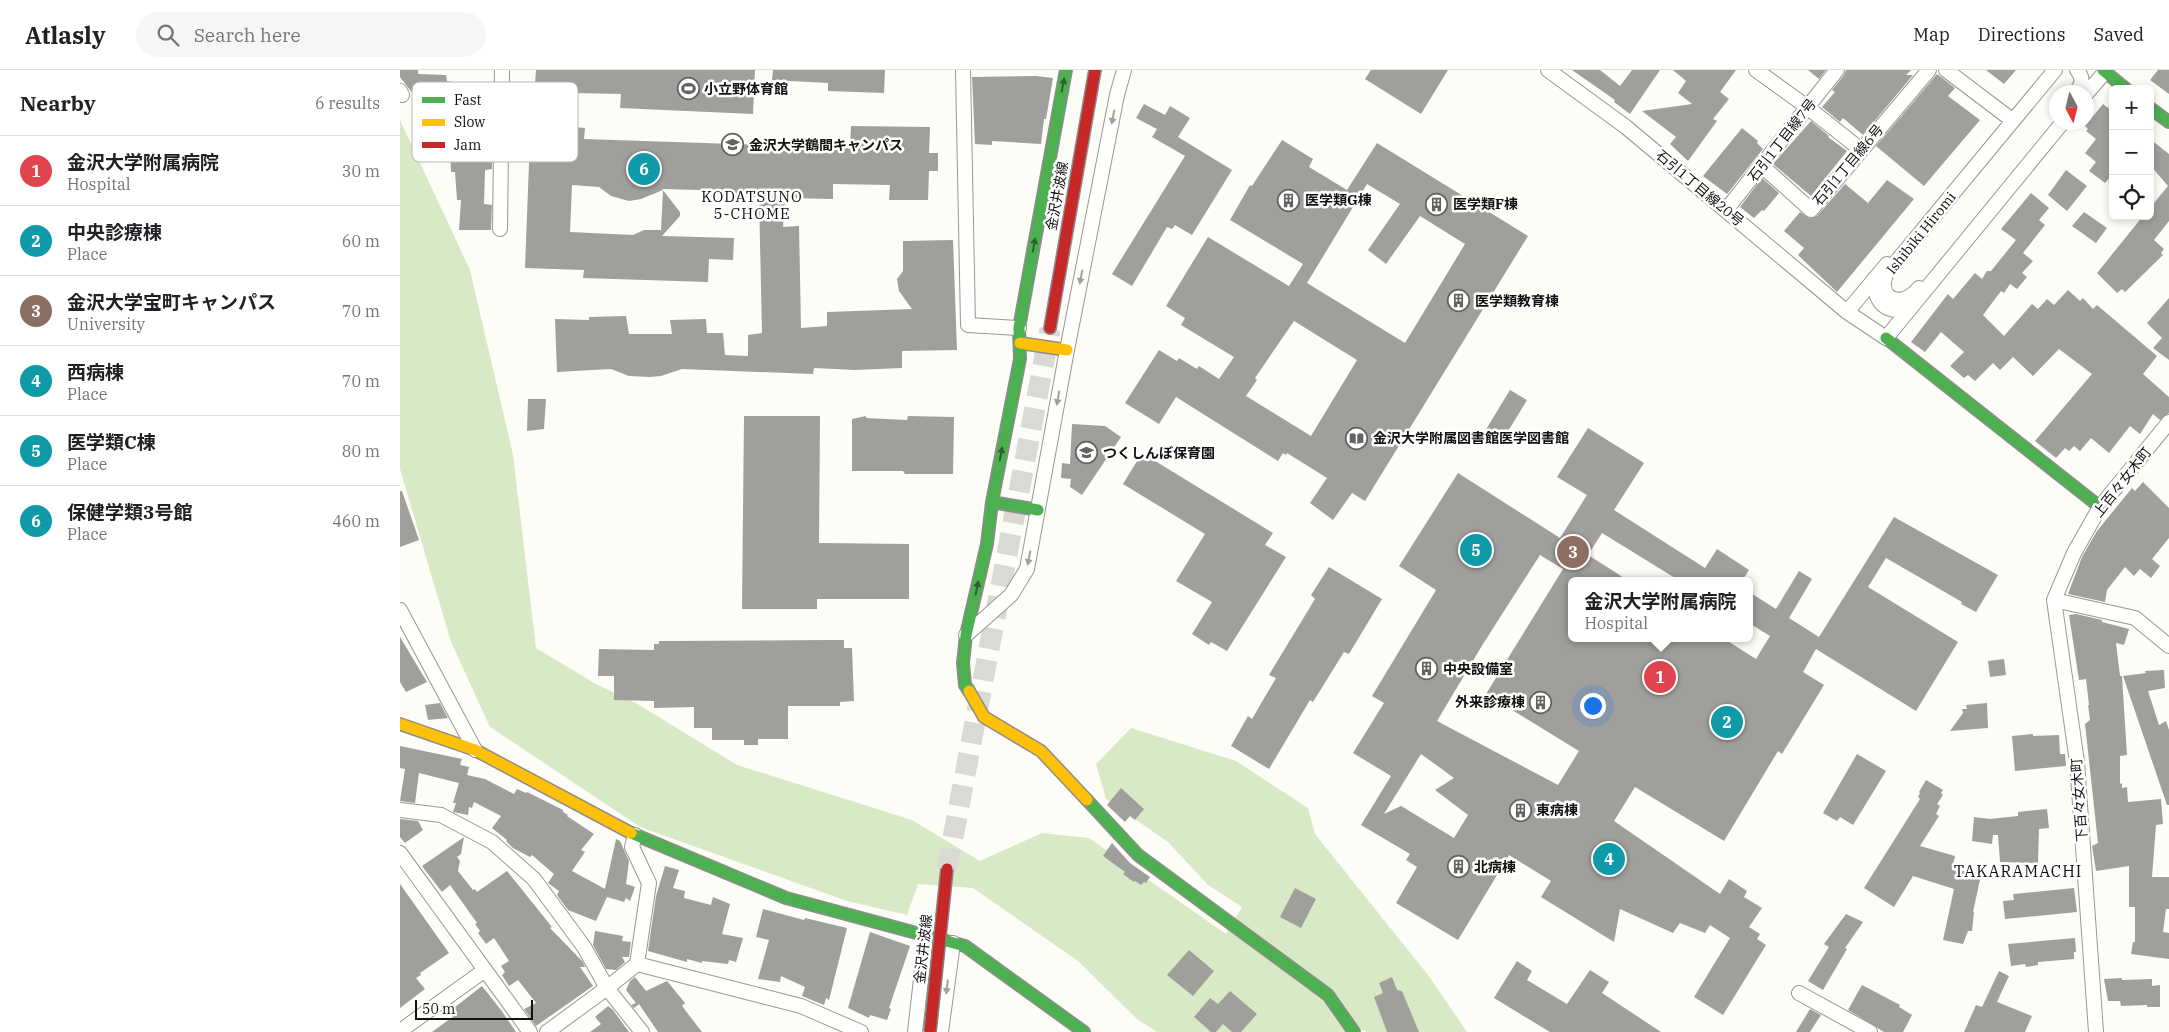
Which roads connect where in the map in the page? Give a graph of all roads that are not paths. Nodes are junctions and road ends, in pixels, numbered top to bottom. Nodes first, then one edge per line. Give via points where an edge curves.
1 (963, 70) edge
2 (1066, 70) edge
3 (1095, 70) edge
4 (1124, 70) edge
5 (1548, 70) edge
6 (1756, 70) edge
7 (1838, 70) edge
8 (1929, 70) edge
9 (1946, 70) edge
10 (2047, 70) edge
11 (2055, 70) edge
12 (2077, 70) edge
13 (2104, 71) edge
14 (2081, 85) edge
15 (2093, 85) edge
16 (2121, 85) edge
17 (1807, 107) junction
18 (2154, 111) edge
19 (2008, 117) junction
20 (2169, 122) edge
21 (2049, 130) edge
22 (2056, 130) edge
23 (1860, 150) junction
24 (501, 162) edge
25 (1762, 166) junction
26 (1726, 210) junction
27 (500, 229) dead end
28 (1874, 279) junction
29 (1909, 309) junction
30 (1847, 312) junction
31 (1019, 328) junction
32 (1050, 328) tunnel mouth
33 (1886, 338) junction
34 (1020, 343) junction
35 (1067, 350) junction
36 (2169, 422) edge
37 (992, 502) junction
38 (2100, 507) junction
39 (1038, 510) junction
40 (2054, 600) junction
41 (400, 610) edge
42 (966, 636) junction
43 (2169, 646) edge
44 (400, 724) edge
45 (475, 750) junction
46 (400, 810) edge
47 (635, 835) junction
48 (400, 853) edge
49 (947, 869) tunnel mouth
50 (926, 935) junction
51 (953, 942) junction
52 (637, 964) junction
53 (485, 970) junction
54 (608, 988) junction
55 (1800, 993) dead end
56 (400, 1031) edge
57 (530, 1032) edge
58 (547, 1032) edge
59 (642, 1032) edge
60 (861, 1032) edge
61 (915, 1032) edge
62 (930, 1032) edge
63 (941, 1032) edge
64 (1084, 1032) edge
65 (1354, 1032) edge
66 (1870, 1032) edge
67 (2096, 1032) edge

1 - 31 street via 968,326
31 -> 2 street
3 - 32 street, 金沢井波線
4 -> 35 street
5 - 26 street, 石引1丁目線20号 via 1626,127
6 - 17 street
7 - 17 street, 石引1丁目線7号
8 - 23 street, 石引1丁目線6号
9 - 19 street
10 - 19 street
11 - 21 street, Ishibiki Hiromi via 1887,273 1884,286 1890,297 1901,301 1914,295
12 - 14 street via 2082,80
13 - 15 street
13 - 16 street
17 - 23 street
17 - 25 street, 石引1丁目線7号
18 - 20 street
19 - 28 street
22 - 29 street
23 - 25 street, 石引1丁目線6号 via 1810,210
24 - 27 street
25 - 26 street, 石引1丁目線7号
26 - 30 street, 石引1丁目線20号
28 - 29 street via 1877,298 1883,306 1893,310
28 - 30 street
29 - 33 street
30 - 33 street, 石引1丁目線20号
31 - 34 street
33 - 38 street
34 - 35 street
37 -> 34 street via 1020,360
35 -> 39 street
36 - 38 street, 上百々女木町
37 - 39 street
42 -> 37 street
38 - 40 street, 上百々女木町 via 2074,552
39 -> 42 street via 1027,569 1011,595
40 - 43 street via 2135,618
40 - 67 street, 下百々女木町 via 2077,762
41 - 45 street
42 - 65 street via 965,685 984,716 1041,751 1138,855 1328,995
44 - 45 street
45 - 47 street
46 - 54 street via 441,816 492,842 534,879 584,947
47 - 50 street via 786,898
47 - 52 street via 632,847 649,883
48 - 53 street
49 - 62 street, 金沢井波線, bridge
50 - 51 street
50 - 61 street
51 -> 63 street
51 - 64 street via 965,946
52 - 54 street
52 - 60 street via 801,1006
53 - 56 street
53 - 57 street
54 - 58 street
54 - 59 street
55 - 66 street

